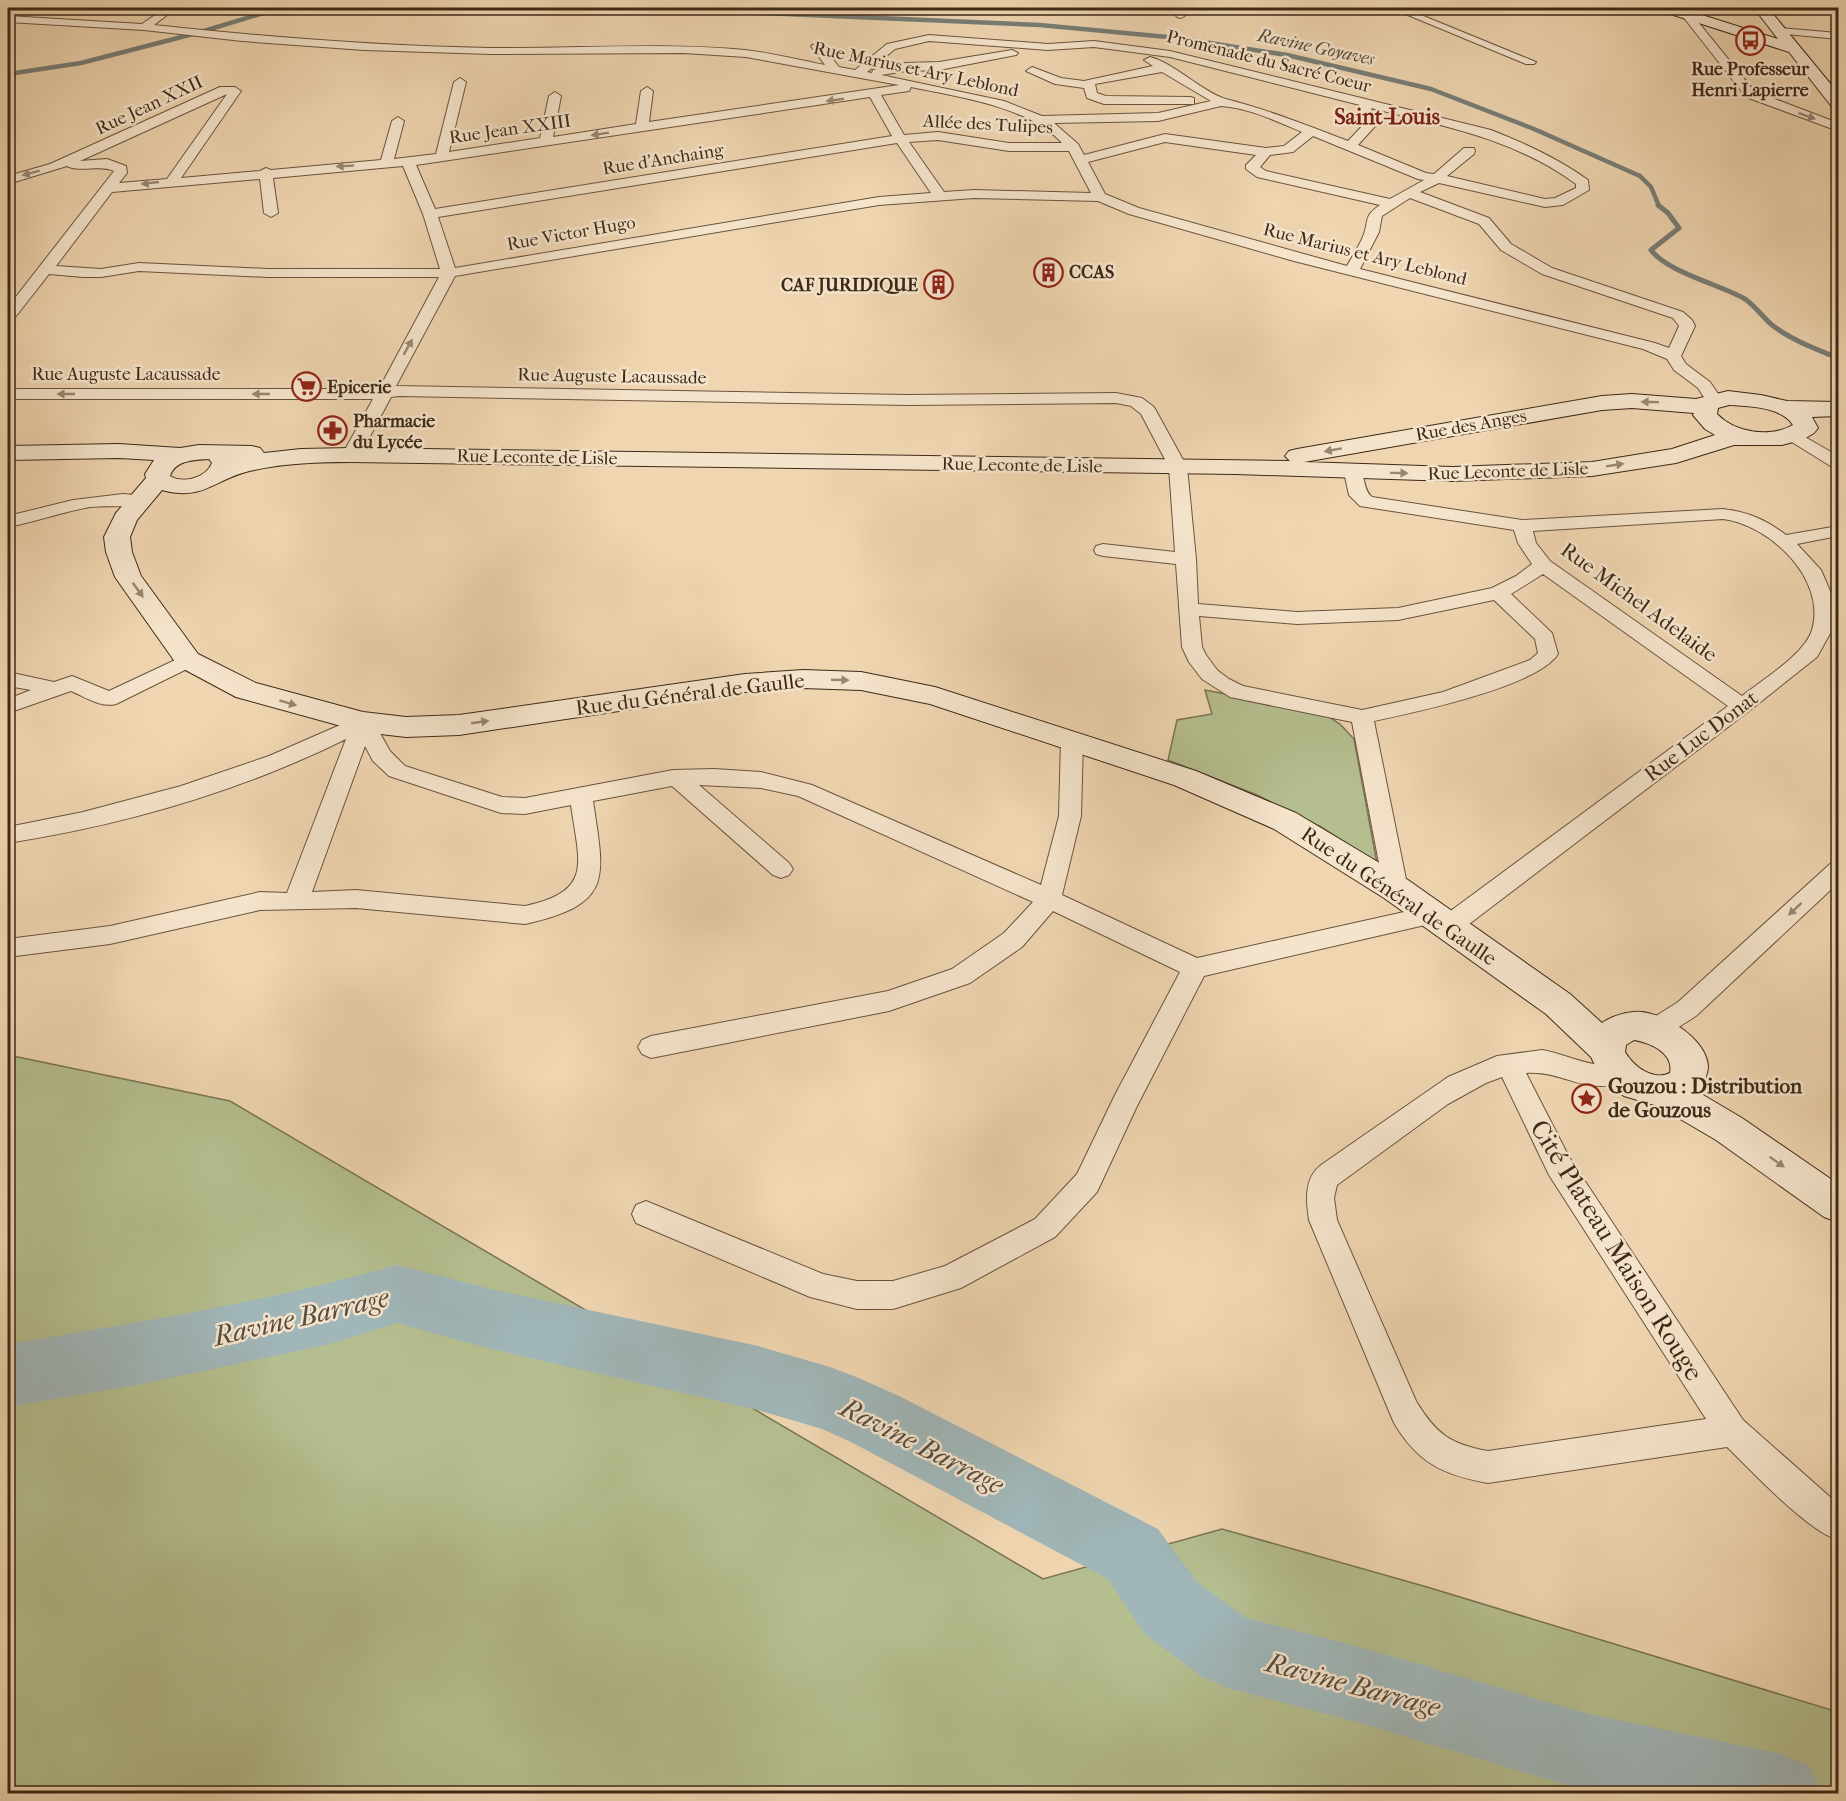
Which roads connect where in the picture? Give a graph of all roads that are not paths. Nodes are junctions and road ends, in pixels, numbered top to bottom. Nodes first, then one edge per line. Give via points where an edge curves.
1 (171, 8) edge
2 (1396, 8) edge
3 (1666, 8) edge
4 (1761, 8) edge
5 (105, 13) dead end
6 (1686, 14) junction
7 (8, 19) edge
8 (91, 24) junction
9 (144, 27) junction
10 (1780, 31) junction
11 (1839, 36) edge
12 (818, 46) dead end
13 (1048, 47) junction
14 (1131, 49) junction
15 (1794, 49) junction
16 (1530, 62) dead end
17 (1163, 68) junction
18 (836, 71) junction
19 (1032, 71) dead end
20 (857, 75) junction
21 (460, 82) dead end
22 (912, 84) junction
23 (1088, 85) junction
24 (647, 91) dead end
25 (874, 95) junction
26 (555, 96) dead end
27 (1216, 103) junction
28 (1366, 103) junction
29 (1839, 104) edge
30 (1041, 120) junction
31 (398, 121) dead end
32 (1839, 127) edge
33 (642, 128) junction
34 (1311, 131) junction
35 (900, 139) junction
36 (546, 142) junction
37 (1350, 146) junction
38 (1073, 147) junction
39 (1469, 151) dead end
40 (1266, 152) junction
41 (441, 158) junction
42 (1080, 160) junction
43 (408, 162) junction
44 (386, 165) junction
45 (55, 167) junction
46 (266, 172) junction
47 (1436, 179) junction
48 (8, 180) edge
49 (172, 181) junction
50 (109, 188) junction
51 (1409, 193) junction
52 (939, 195) junction
53 (1100, 197) junction
54 (1392, 204) junction
55 (271, 213) dead end
56 (430, 214) junction
57 (47, 269) junction
58 (1352, 271) junction
59 (449, 273) junction
60 (8, 317) edge
61 (1677, 362) junction
62 (382, 393) junction
63 (8, 394) edge
64 (1751, 400) junction
65 (1711, 403) junction
66 (1784, 408) junction
67 (1839, 409) edge
68 (1839, 414) edge
69 (1800, 431) junction
70 (1742, 437) junction
71 (8, 453) edge
72 (90, 453) junction
73 (351, 454) junction
74 (179, 455) junction
75 (218, 463) junction
76 (1839, 463) edge
77 (1178, 467) junction
78 (1236, 467) junction
79 (1353, 472) junction
80 (165, 479) junction
81 (140, 500) junction
82 (1740, 516) joint
83 (8, 522) edge
84 (1522, 526) junction
85 (1839, 531) edge
86 (117, 537) junction
87 (1784, 541) junction
88 (1102, 550) dead end
89 (1186, 559) junction
90 (1543, 565) junction
91 (1498, 593) junction
92 (1190, 609) junction
93 (188, 660) junction
94 (8, 679) edge
95 (56, 689) junction
96 (8, 706) edge
97 (1742, 706) junction
98 (1362, 717) junction
99 (363, 722) junction
100 (1072, 740) junction
101 (677, 778) junction
102 (581, 795) junction
103 (8, 835) edge
104 (781, 869) dead end
105 (1839, 870) edge
106 (1396, 889) junction
107 (1050, 899) junction
108 (296, 902) junction
109 (1439, 921) junction
110 (8, 948) edge
111 (1195, 968) junction
112 (1665, 1036) junction
113 (651, 1047) dead end
114 (1614, 1050) junction
115 (1509, 1065) junction
116 (1675, 1087) junction
117 (1839, 1205) edge
118 (646, 1214) dead end
119 (1732, 1431) junction
120 (1839, 1524) edge

1 - 9 street
2 - 16 street
3 - 6 main road
4 - 10 main road
5 - 8 street
6 - 15 main road
6 -> 32 street via 1750,94
7 - 8 street, Rue Marius et Ary Leblond
8 - 9 street, Rue Marius et Ary Leblond
9 - 18 street, Rue Marius et Ary Leblond via 364,47 684,50 746,54
10 - 11 street
10 - 15 main road
12 - 18 street
13 - 14 street, Promenade du Sacré Coeur via 1083,44
13 - 20 street
13 - 20 street, Promenade du Sacré Coeur via 915,40 891,46
14 - 17 street
14 - 28 street, Promenade du Sacré Coeur via 1207,62
15 - 29 main road
17 - 23 street via 1095,80
17 - 27 street
18 - 20 street, Rue Marius et Ary Leblond
19 - 23 street via 1059,81
20 - 22 street, Rue Marius et Ary Leblond
21 - 41 street
22 - 25 street, Rue Jean XXIII
22 - 30 street, Rue Marius et Ary Leblond via 1000,104
23 - 27 street via 1091,96 1104,100
24 - 33 street
25 -> 33 street, Rue Jean XXIII
25 - 35 street
26 - 36 street
27 - 30 street via 1158,117
27 - 34 street via 1247,106
28 - 37 street via 1371,124
28 - 47 street, Promenade du Sacré Coeur via 1510,141 1566,170 1582,183 1582,190 1545,203
30 - 38 street, Rue Marius et Ary Leblond
31 - 44 street
33 -> 36 street, Rue Jean XXIII
34 - 37 street
34 - 40 street via 1288,149
35 - 38 street, Allée des Tulipes via 938,136 1009,147
35 - 52 street
35 - 56 street, Rue d'Anchaing
36 - 41 street, Rue Jean XXIII
37 - 47 street
38 - 42 street, Rue Marius et Ary Leblond
39 - 47 street
40 - 42 street via 1165,138
40 - 54 street via 1253,165 1256,172
41 - 43 street, Rue Jean XXIII
42 - 53 street, Rue Marius et Ary Leblond
43 - 44 street, Rue Jean XXIII
43 - 56 street
44 -> 46 street, Rue Jean XXIII
45 -> 48 street, Rue Jean XXII
45 - 49 street, Rue Jean XXII via 224,90 236,91
45 - 50 street via 116,165 120,173
46 - 49 street, Rue Jean XXIII
46 - 55 street
47 - 51 street
49 -> 50 street, Rue Jean XXIII
50 - 57 street
51 - 54 street
51 - 61 street via 1484,221 1506,247 1556,275 1678,315 1687,326
52 - 53 street, Rue Victor Hugo
52 - 59 street, Rue Victor Hugo via 879,201
53 - 58 street, Rue Marius et Ary Leblond via 1174,224
54 - 58 street via 1373,218 1372,232
56 - 59 street
57 - 59 street, Rue Victor Hugo via 83,273 139,267 268,273
57 - 60 street
58 - 61 street, Rue Marius et Ary Leblond via 1622,338
62 -> 59 street
61 - 64 street, Rue Marius et Ary Leblond
61 - 65 street, Rue Marius et Ary Leblond via 1704,385
62 -> 63 street, Rue Auguste Lacaussade
62 - 73 street
62 - 77 street, Rue Auguste Lacaussade via 908,400 1116,398 1136,402 1148,411
64 - 65 main road, Rue des Anges via 1728,398
64 - 66 main road, Rue des Anges
65 - 70 main road via 1705,415 1709,421
65 -> 78 main road, Rue des Anges via 1602,403
66 - 67 main road
66 - 69 main road via 1806,423
68 - 69 main road
69 - 70 main road via 1768,439
69 - 76 street
79 -> 70 main road, Rue Leconte de Lisle via 1452,474 1592,469 1676,456
71 - 72 main road
72 - 74 main road
72 - 80 main road via 149,465
73 - 75 main road, Rue Leconte de Lisle
73 - 77 main road, Rue Leconte de Lisle
74 - 75 main road via 199,452
74 - 80 main road via 163,464
75 - 80 main road via 201,483
77 - 78 main road, Rue Leconte de Lisle
77 - 89 street
78 - 79 main road, Rue Leconte de Lisle
79 - 84 street, Rue Michel Adelaide via 1358,495 1366,502
80 - 81 main road
80 - 86 main road
81 - 83 street via 116,498
81 - 86 main road via 124,518
82 - 84 street, Rue Michel Adelaide
82 - 87 street, Rue Luc Donat
84 - 90 street, Rue Michel Adelaide via 1527,543
85 - 87 street
86 -> 93 main road, Rue du Général de Gaulle via 128,577
87 - 97 street, Rue Luc Donat via 1811,570 1824,600 1822,630 1810,651
88 - 89 street
89 - 92 street
90 - 91 street
90 - 97 street, Rue Michel Adelaide
91 - 92 street via 1398,614 1297,618
91 - 98 street via 1545,637 1548,654 1537,665 1448,698
92 - 98 street via 1196,661 1219,684 1237,692
93 - 95 street via 109,699 72,683
93 -> 99 main road, Rue du Général de Gaulle via 246,690
94 - 95 street
95 - 96 street
97 - 109 street, Rue Luc Donat
98 - 106 street
99 -> 100 main road, Rue du Général de Gaulle via 406,727 459,725 745,683 803,679 861,681 934,696
99 - 102 street via 381,756 397,771 420,781 501,805 525,806
99 - 103 street via 310,750 237,777 49,829
99 - 108 street
100 - 106 main road, Rue du Général de Gaulle via 1185,778 1285,821
100 - 107 street via 1070,816
101 - 102 street
101 - 104 street
101 - 107 street via 761,780 804,790
102 - 108 street via 590,873 584,890 552,911 525,915 356,899
105 -> 112 street via 1687,1009
106 - 109 main road, Rue du Général de Gaulle
107 - 111 street
107 - 113 street via 1013,940 961,976 889,1000
108 - 110 street via 260,900 110,934
109 - 111 street
109 - 114 main road, Rue du Général de Gaulle via 1558,1004
111 - 118 street via 1087,1183 1045,1228 951,1278 893,1295 857,1295 821,1287
112 - 114 main road via 1634,1026
112 - 116 main road via 1685,1052 1689,1064 1689,1074
114 - 115 street via 1610,1076 1544,1061
114 - 116 main road via 1640,1087
115 - 119 street, Cité Plateau Maison Rouge via 1559,1166
115 - 119 street via 1483,1071 1449,1087 1324,1179 1320,1198 1323,1220 1410,1422 1429,1447 1460,1463 1488,1467
116 -> 117 main road
119 - 120 street, Cité Plateau Maison Rouge

